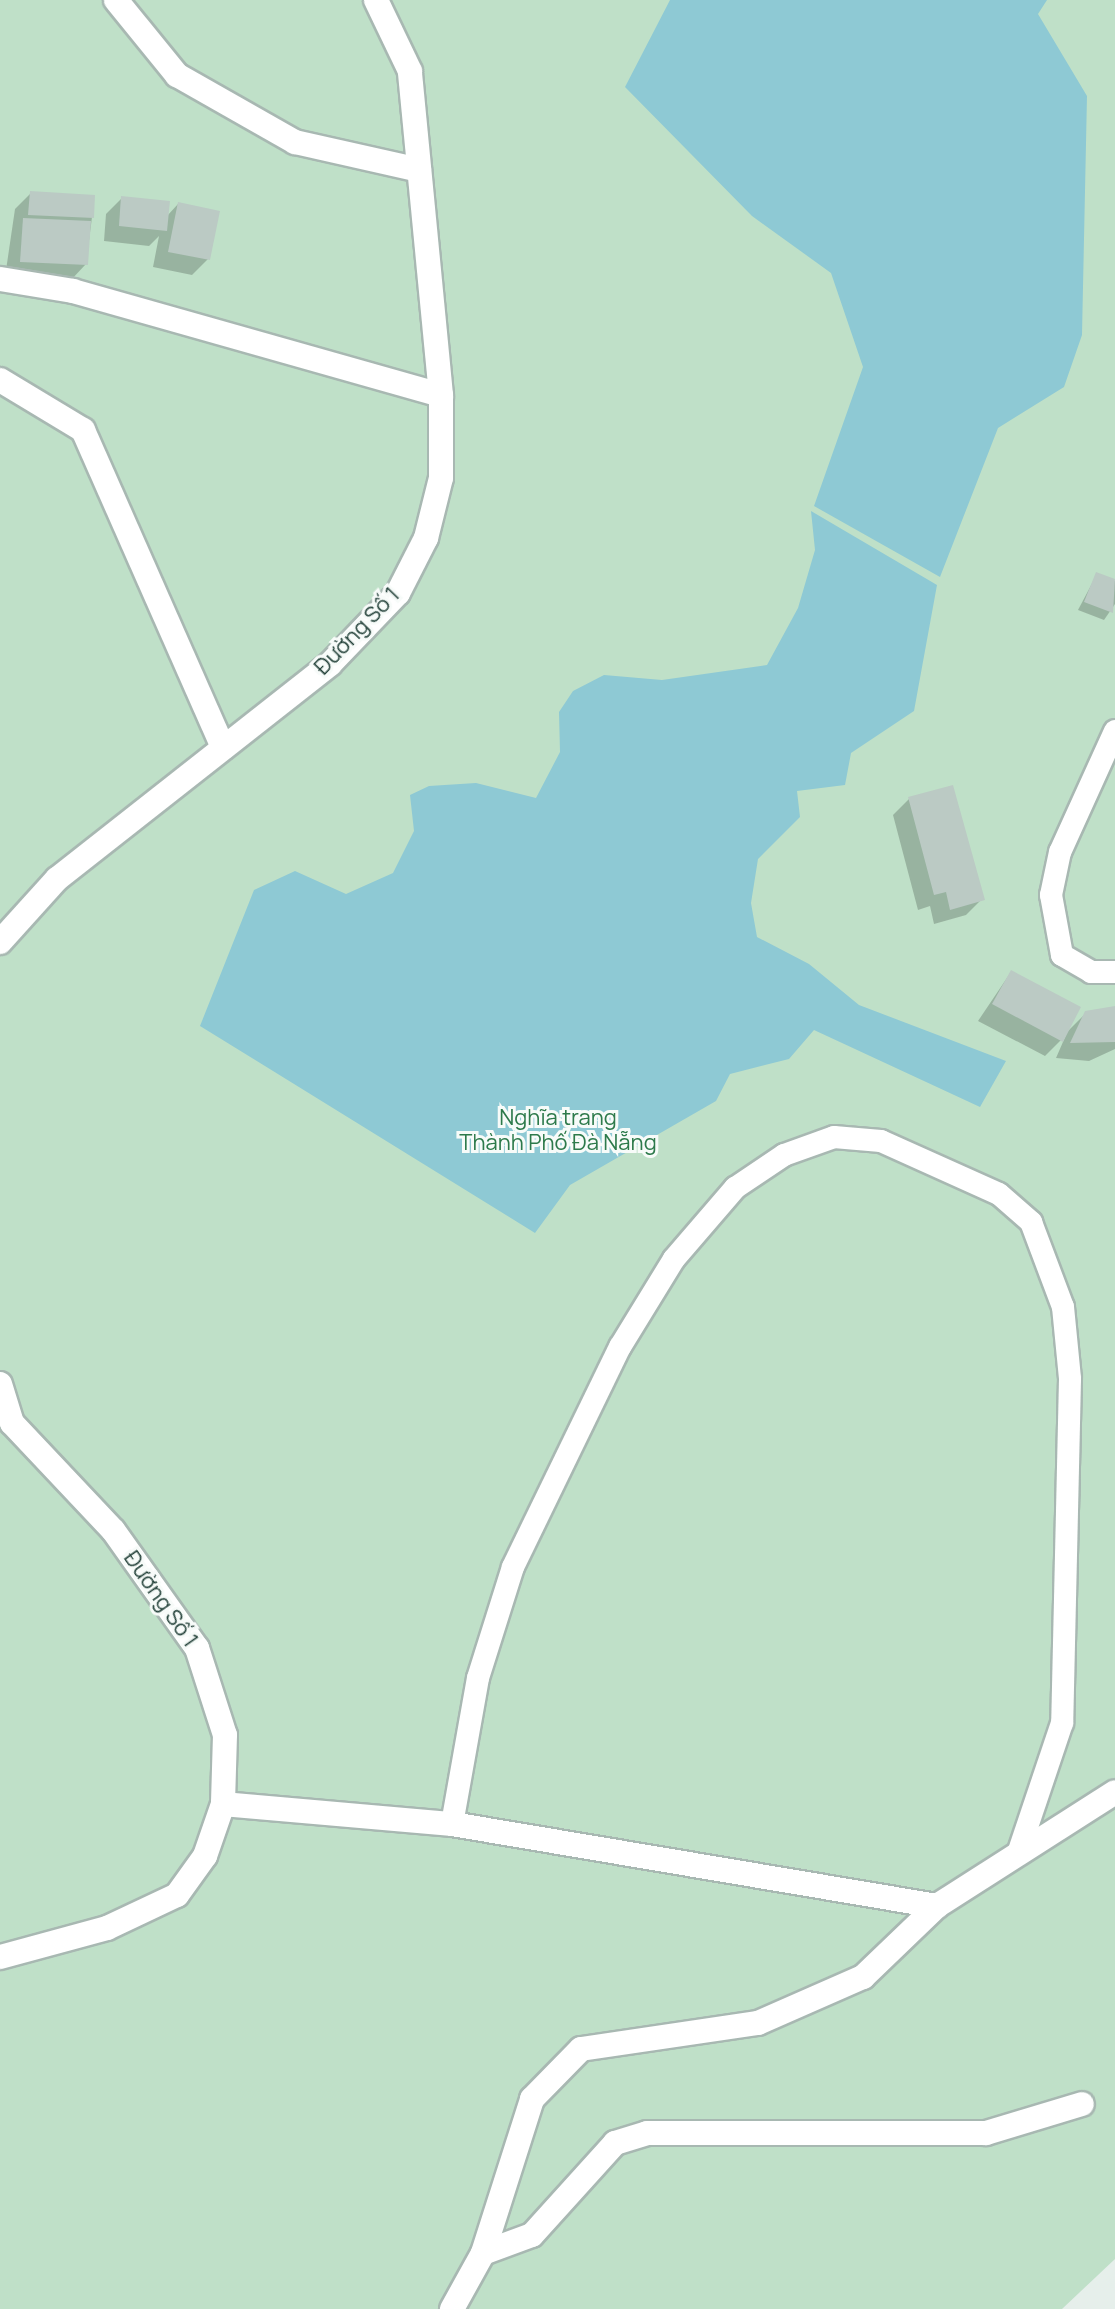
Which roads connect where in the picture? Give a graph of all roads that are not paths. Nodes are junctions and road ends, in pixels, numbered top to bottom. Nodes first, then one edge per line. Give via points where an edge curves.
1 (116, 0) edge
2 (376, 0) edge
3 (419, 170) junction
4 (0, 279) edge
5 (0, 380) edge
6 (441, 395) junction
7 (1115, 731) edge
8 (223, 748) junction
9 (0, 942) edge
10 (1115, 972) edge
11 (0, 1384) edge
12 (1115, 1792) edge
13 (223, 1804) junction
14 (452, 1824) junction
15 (1018, 1854) junction
16 (937, 1906) junction
17 (0, 1957) edge
18 (1082, 2104) dead end
19 (483, 2253) junction
20 (452, 2309) edge

1 - 3 street via 177,75 268,128 295,142
2 - 3 street, Đường Số 1 via 410,71
3 - 6 street, Đường Số 1
4 - 6 street via 73,291
5 - 8 street via 83,430
6 - 8 street, Đường Số 1 via 441,478 426,538 398,593 330,664
7 - 10 lane via 1060,852 1051,895 1062,955 1091,972
8 - 9 street, Đường Số 1 via 57,879
11 - 13 street, Đường Số 1 via 12,1423 113,1530 197,1648 225,1735
12 - 15 street
13 - 14 street
13 - 17 street, Đường Số 1 via 205,1856 177,1895 107,1928
14 - 15 lane via 478,1678 513,1567 620,1347 674,1259 735,1188 784,1155 834,1137 881,1141 999,1194 1031,1222 1063,1307 1070,1379 1062,1723
14 - 16 street
15 - 16 street
16 - 19 street via 863,1977 758,2023 581,2049 532,2099
18 - 19 street via 986,2133 647,2133 615,2143 532,2235
19 - 20 street

